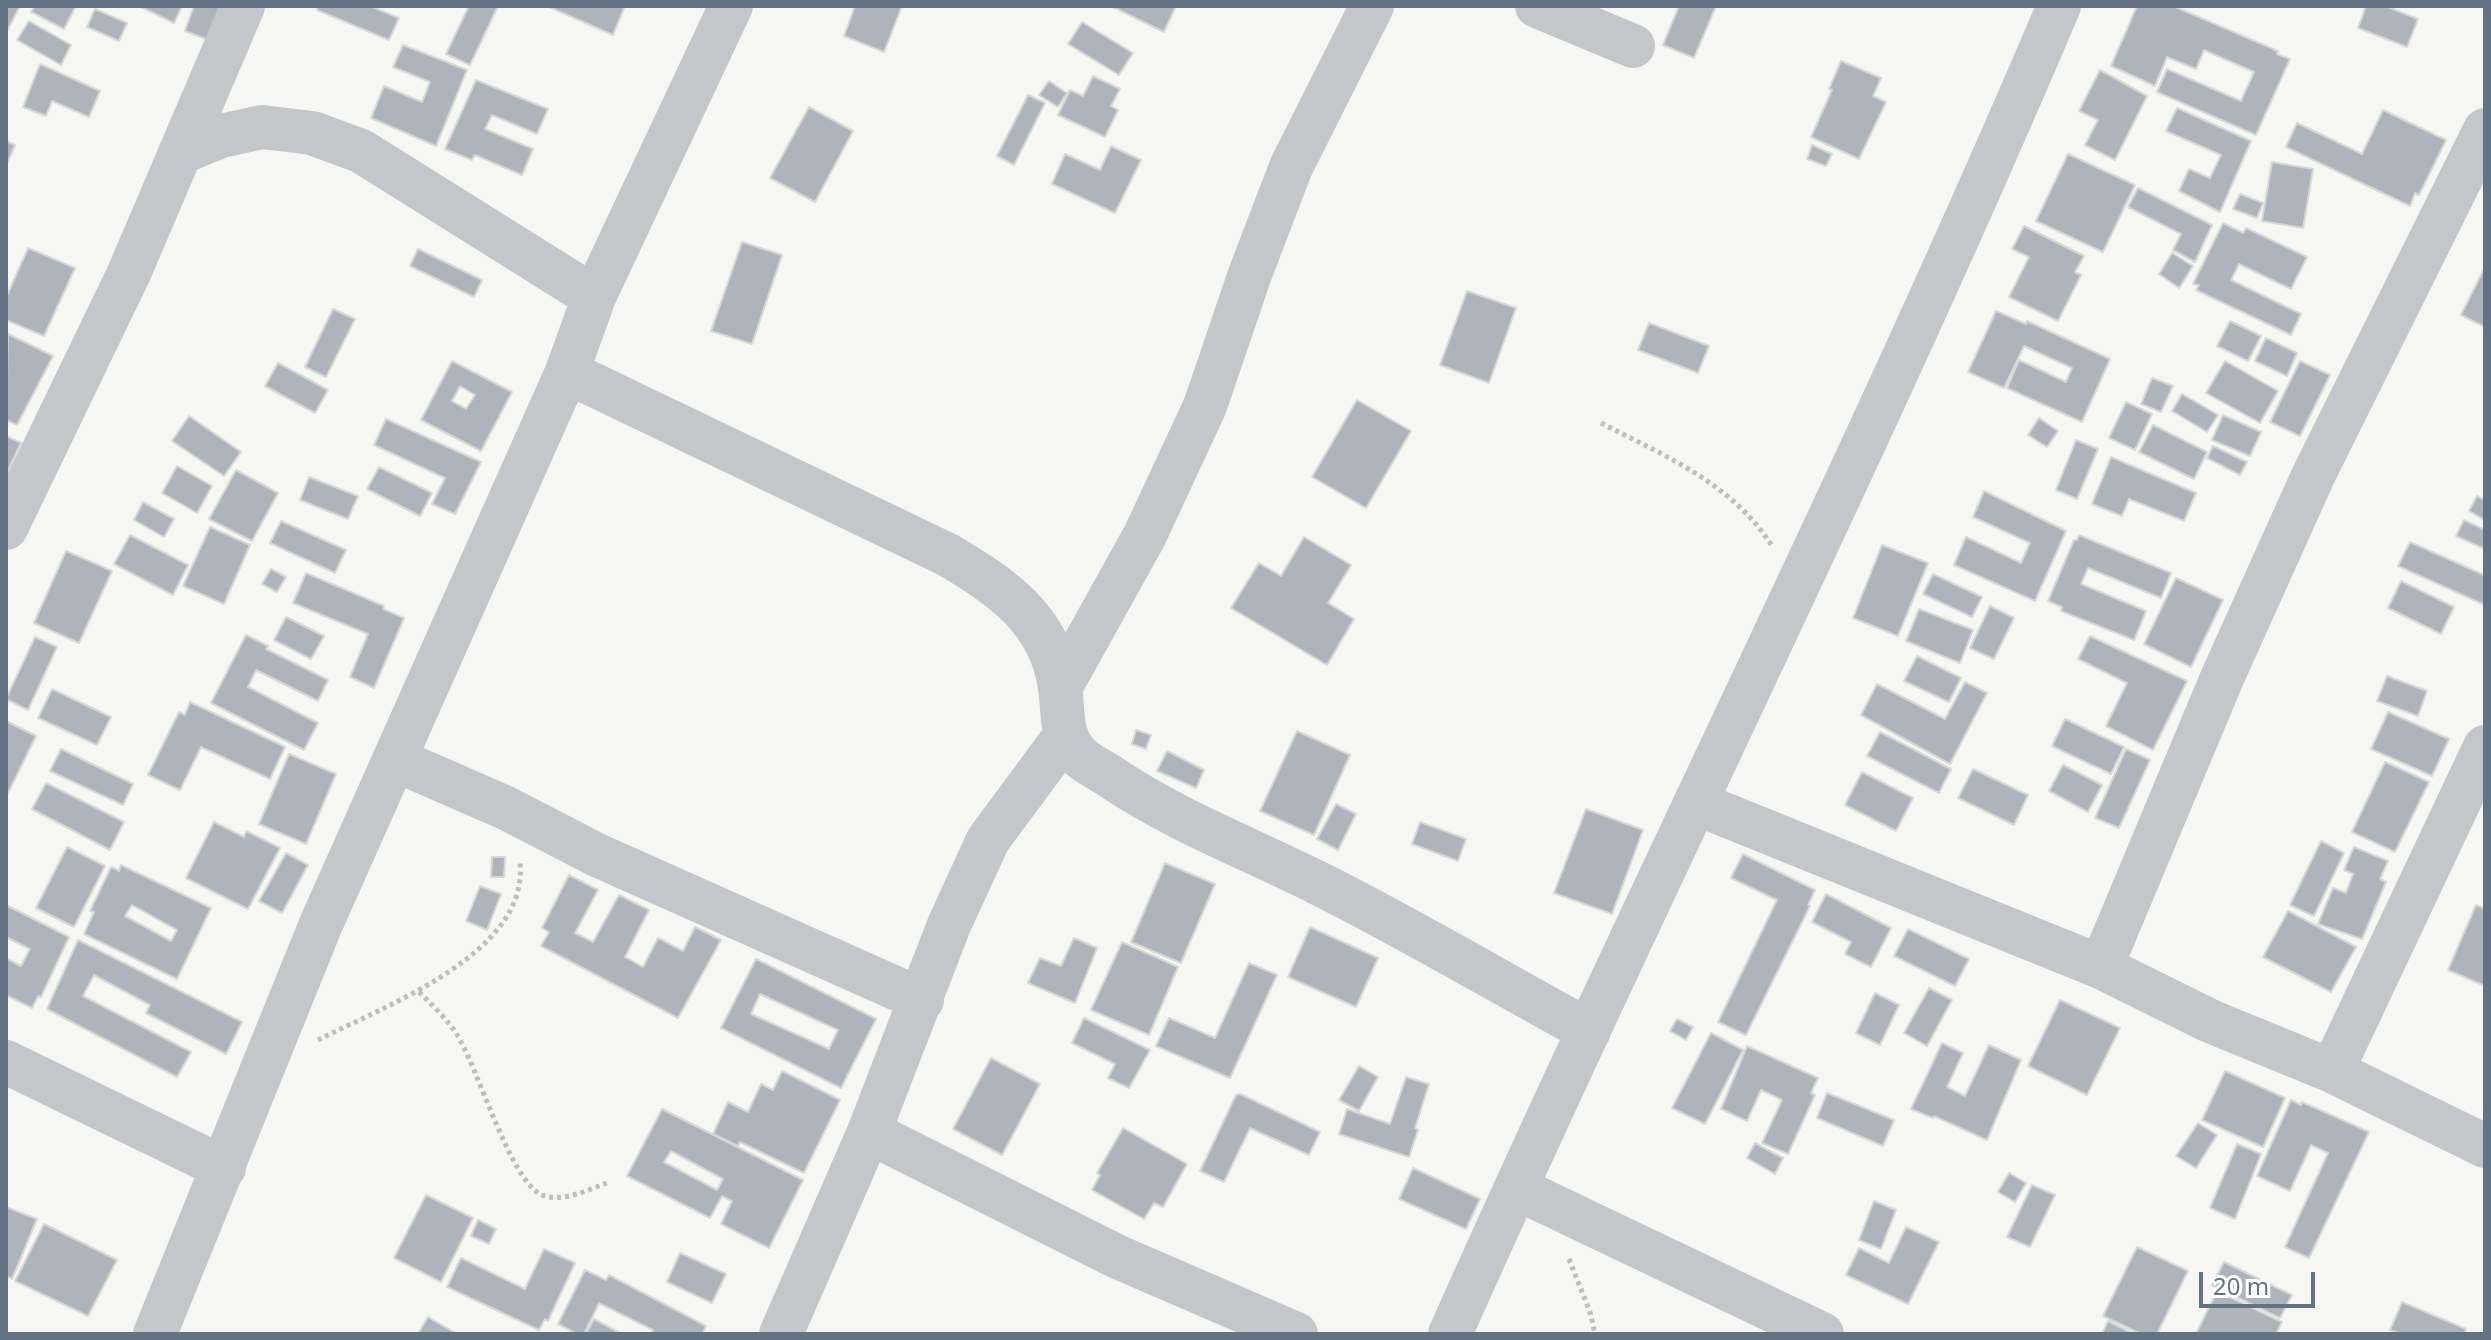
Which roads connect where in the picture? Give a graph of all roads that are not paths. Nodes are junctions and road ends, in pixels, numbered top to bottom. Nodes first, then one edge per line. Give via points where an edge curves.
1 (243, 6) edge
2 (731, 6) edge
3 (1372, 6) edge
4 (1537, 6) edge
5 (2059, 6) edge
6 (1633, 46) dead end
7 (221, 56) junction
8 (262, 127) junction
9 (2485, 130) edge
10 (180, 153) junction
11 (594, 297) junction
12 (567, 372) junction
13 (6, 528) edge
14 (1060, 688) junction
15 (1065, 736) junction
16 (2485, 747) edge
17 (396, 760) junction
18 (1140, 797) junction
19 (1013, 803) junction
20 (1696, 803) junction
21 (2101, 967) junction
22 (922, 1000) junction
23 (1589, 1031) junction
24 (6, 1062) edge
25 (2332, 1071) junction
26 (869, 1132) junction
27 (2485, 1146) edge
28 (224, 1168) junction
29 (1516, 1188) junction
30 (1744, 1317) edge
31 (155, 1334) edge
32 (781, 1334) edge
33 (1296, 1334) edge
34 (1450, 1334) edge
35 (1822, 1334) edge

1 - 7 street
2 - 11 street
3 - 14 street via 1291,167 1205,406 1145,535
4 - 6 street
5 - 20 street
7 - 8 street
7 - 10 street
8 - 10 street
8 - 11 street via 312,133 361,151
9 - 21 street via 2313,476
10 - 13 street via 129,273
11 - 12 street
12 - 14 street via 948,555 989,580 1036,622
12 - 17 street
14 - 15 street
15 - 18 street via 1079,756
15 - 19 street
16 - 25 street
17 - 22 street
17 - 28 street via 321,924
18 - 19 street via 1097,787 1065,787
18 - 23 street via 1321,884
19 - 22 street via 974,870
20 - 21 street
20 - 23 street
21 - 25 street via 2210,1021
22 - 26 street
23 - 29 street
24 - 28 street
25 - 27 street
26 - 32 street
26 - 33 street via 1118,1257
28 - 31 street
29 - 30 street
29 - 34 street
30 - 35 street

